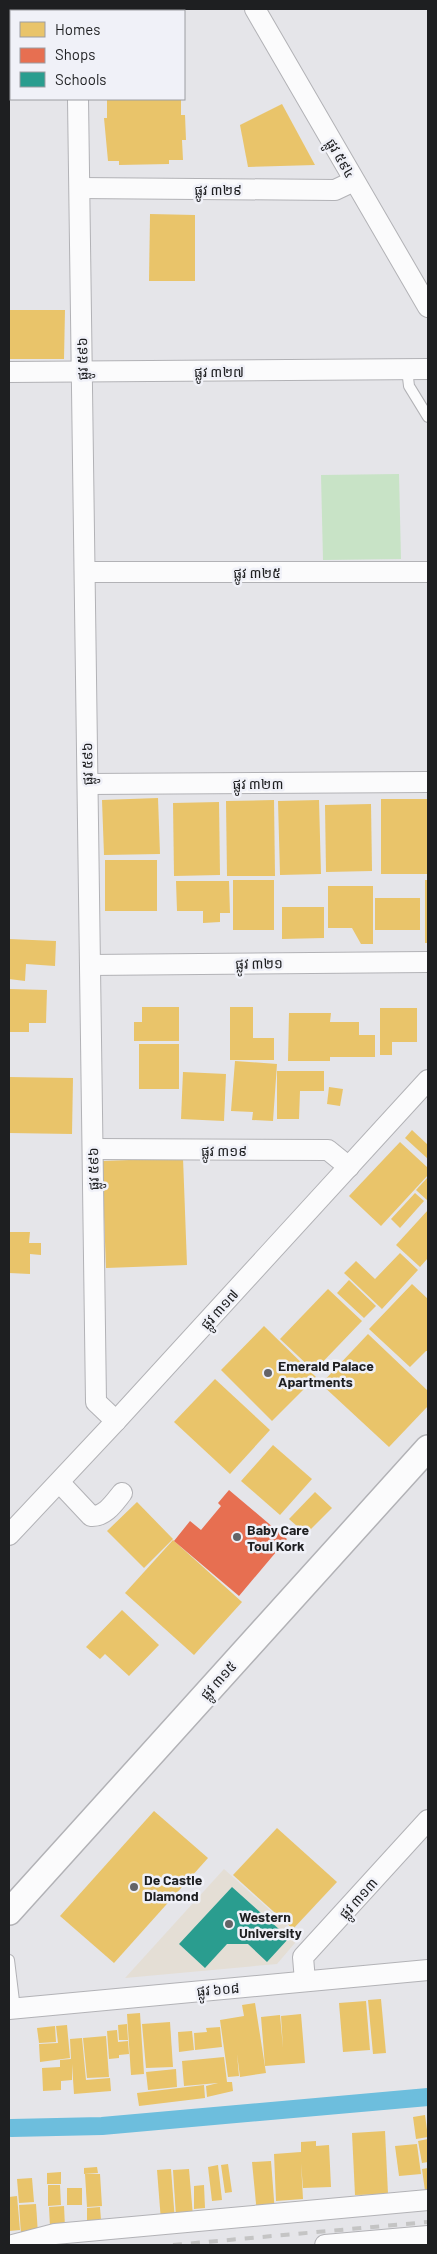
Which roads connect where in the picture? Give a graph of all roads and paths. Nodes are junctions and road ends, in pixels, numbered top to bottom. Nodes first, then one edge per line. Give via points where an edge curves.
1 (255, 9) edge
2 (78, 100) edge
3 (354, 181) junction
4 (80, 188) junction
5 (428, 307) edge
6 (408, 369) junction
7 (428, 369) edge
8 (9, 372) edge
9 (82, 372) junction
10 (428, 416) edge
11 (85, 572) junction
12 (428, 572) edge
13 (428, 782) edge
14 (88, 784) junction
15 (428, 962) edge
16 (90, 965) junction
17 (428, 1080) edge
18 (93, 1149) junction
19 (349, 1167) junction
20 (116, 1421) junction
21 (428, 1448) edge
22 (60, 1483) junction
23 (122, 1493) dead end
24 (9, 1536) edge
25 (428, 1820) edge
26 (9, 1912) edge
27 (9, 1960) edge
28 (428, 1970) edge
29 (306, 1981) junction
30 (12, 2009) edge
31 (428, 2200) edge
32 (428, 2236) edge
33 (13, 2245) edge
34 (325, 2245) edge

1 - 3 street, ផ្លូវ ៥៩៤
2 - 4 street, ផ្លូវ ៥៩៦
3 - 4 street, ផ្លូវ ៣២៩ via 335,190
3 - 5 street, ផ្លូវ ៥៩៤
4 - 9 street, ផ្លូវ ៥៩៦
6 - 7 street, ផ្លូវ ៣២៧
6 - 9 street, ផ្លូវ ៣២៧
6 - 10 lane via 409,386
8 - 9 street, ផ្លូវ ៣២៧
9 - 11 street, ផ្លូវ ៥៩៦
11 - 12 street, ផ្លូវ ៣២៥
11 - 14 street, ផ្លូវ ៥៩៦
13 - 14 street, ផ្លូវ ៣២៣
14 - 16 street, ផ្លូវ ៥៩៦
15 - 16 street, ផ្លូវ ៣២១
16 - 18 street, ផ្លូវ ៥៩៦
17 - 19 street, ផ្លូវ ៣១៧
18 - 19 street, ផ្លូវ ៣១៩ via 328,1150
18 - 20 street, ផ្លូវ ៥៩៦ via 96,1402
19 - 20 street, ផ្លូវ ៣១៧
20 - 22 street, ផ្លូវ ៣១៧
21 - 26 street, ផ្លូវ ៣១៥
22 - 23 street via 91,1516 104,1512
22 - 24 street, ផ្លូវ ៣១៧
25 - 29 street, ផ្លូវ ៣១៣ via 303,1957
27 - 30 lane
28 - 29 street, ផ្លូវ ៦០៨
29 - 30 street, ផ្លូវ ៦០៨
31 - 33 street via 55,2234
32 - 34 street

